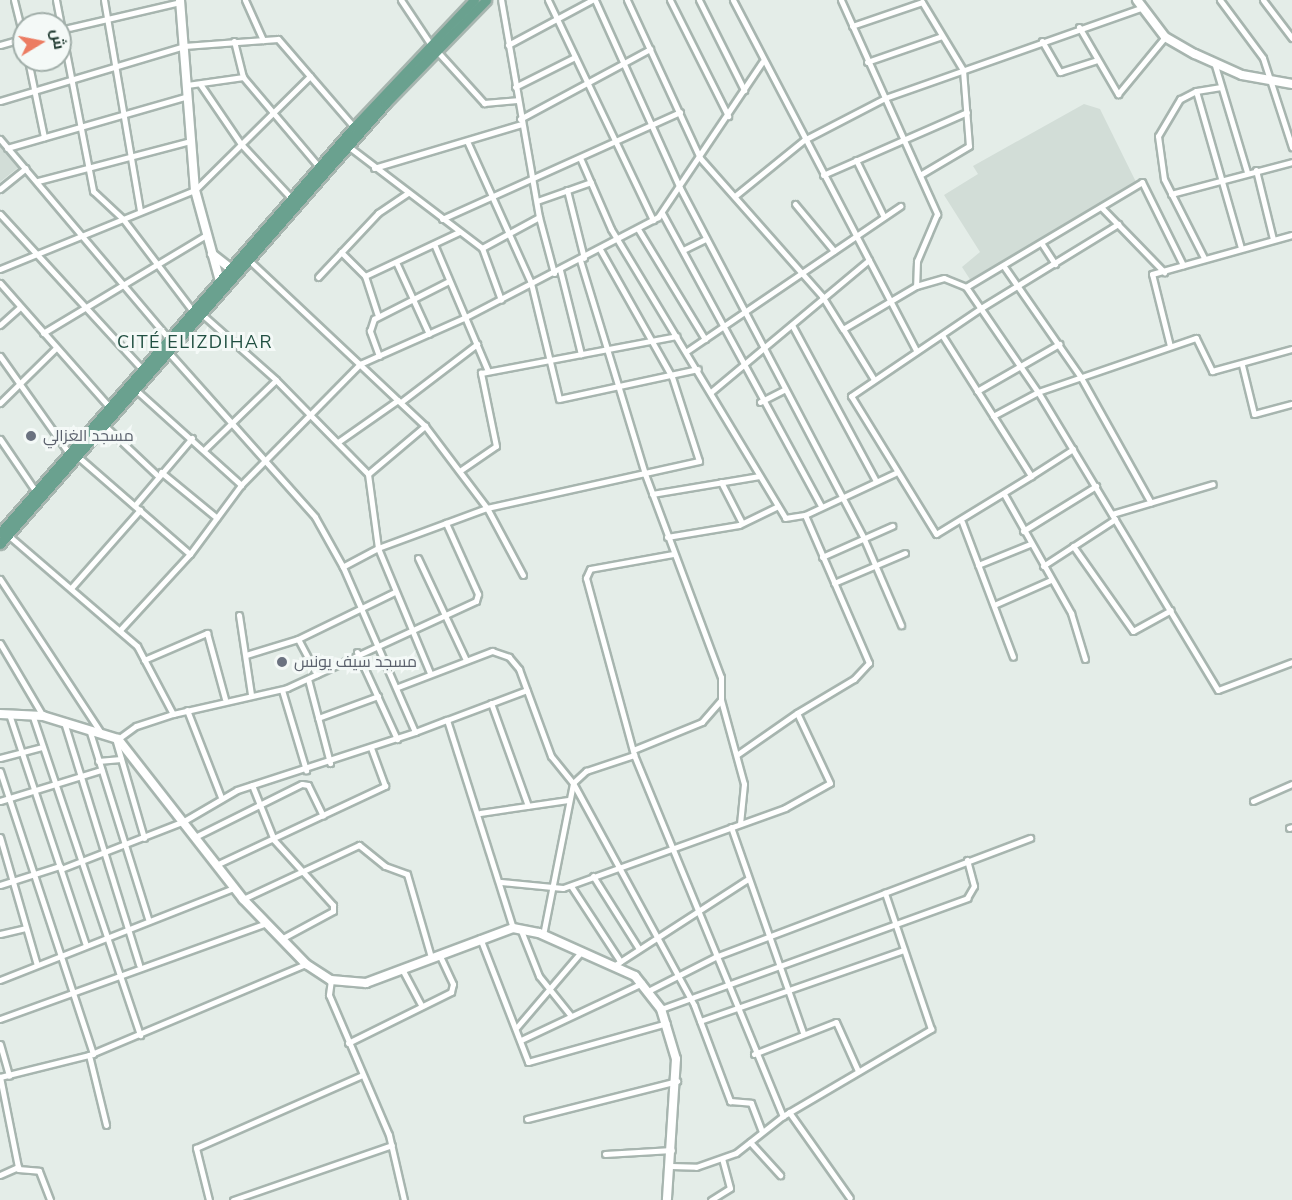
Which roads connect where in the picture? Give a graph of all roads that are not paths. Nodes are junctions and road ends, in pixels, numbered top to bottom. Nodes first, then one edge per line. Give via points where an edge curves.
1 (104, 0) edge
2 (245, 0) edge
3 (401, 0) edge
4 (474, 0) edge
5 (486, 0) edge
6 (501, 0) edge
7 (549, 0) edge
8 (593, 0) edge
9 (627, 0) edge
10 (670, 0) edge
11 (699, 0) edge
12 (733, 0) edge
13 (841, 0) edge
14 (1220, 0) edge
15 (1263, 0) edge
16 (180, 1) edge
17 (922, 1) edge
18 (1139, 4) edge
19 (558, 18) junction
20 (108, 19) junction
21 (852, 26) junction
22 (72, 27) edge
23 (1079, 27) junction
24 (942, 36) junction
25 (1165, 37) junction
26 (1292, 38) edge
27 (263, 40) junction
28 (234, 41) junction
29 (1042, 41) junction
30 (508, 45) junction
31 (184, 46) junction
32 (434, 48) junction
33 (650, 49) junction
34 (575, 57) junction
35 (1096, 60) junction
36 (762, 62) junction
37 (867, 62) junction
38 (1214, 62) junction
39 (622, 63) junction
40 (117, 66) junction
41 (963, 70) junction
42 (30, 72) edge
43 (71, 72) edge
44 (310, 76) junction
45 (243, 77) junction
46 (73, 80) junction
47 (587, 82) junction
48 (200, 84) junction
49 (1292, 84) edge
50 (187, 85) junction
51 (1276, 85) junction
52 (515, 87) junction
53 (1221, 87) junction
54 (744, 90) junction
55 (34, 91) junction
56 (1196, 91) junction
57 (188, 96) junction
58 (885, 98) junction
59 (517, 100) junction
60 (0, 101) edge
61 (680, 112) junction
62 (967, 112) junction
63 (272, 114) junction
64 (728, 116) junction
65 (123, 117) junction
66 (521, 122) junction
67 (80, 127) junction
68 (354, 127) junction
69 (654, 127) junction
70 (44, 137) junction
71 (900, 137) junction
72 (0, 139) edge
73 (804, 140) junction
74 (191, 141) junction
75 (467, 141) junction
76 (241, 144) junction
77 (345, 144) junction
78 (617, 145) junction
79 (1292, 147) edge
80 (7, 148) junction
81 (130, 158) junction
82 (700, 158) junction
83 (581, 160) junction
84 (856, 160) junction
85 (1292, 162) edge
86 (88, 167) junction
87 (319, 167) junction
88 (26, 168) junction
89 (374, 168) junction
90 (1256, 170) junction
91 (1247, 172) junction
92 (823, 175) junction
93 (920, 175) junction
94 (534, 178) junction
95 (1222, 179) junction
96 (38, 181) junction
97 (591, 182) junction
98 (680, 188) junction
99 (0, 189) edge
100 (195, 190) junction
101 (567, 190) junction
102 (408, 193) junction
103 (1171, 194) junction
104 (494, 196) junction
105 (735, 196) junction
106 (292, 199) junction
107 (537, 201) junction
108 (795, 204) dead end
109 (900, 206) dead end
110 (1101, 207) junction
111 (140, 211) junction
112 (662, 213) junction
113 (0, 214) edge
114 (883, 215) junction
115 (539, 217) junction
116 (123, 219) junction
117 (442, 219) junction
118 (653, 220) junction
119 (1118, 224) junction
120 (638, 229) junction
121 (508, 231) junction
122 (459, 232) junction
123 (206, 235) junction
124 (1292, 235) edge
125 (81, 237) junction
126 (855, 237) junction
127 (706, 238) junction
128 (619, 239) junction
129 (1273, 239) junction
130 (434, 244) junction
131 (1041, 244) junction
132 (482, 248) junction
133 (1241, 248) junction
134 (600, 249) junction
135 (683, 250) junction
136 (834, 251) junction
137 (341, 252) junction
138 (212, 253) junction
139 (35, 256) junction
140 (1204, 258) junction
141 (582, 259) junction
142 (868, 260) junction
143 (157, 262) junction
144 (251, 262) junction
145 (396, 262) junction
146 (1055, 264) junction
147 (1183, 265) junction
148 (1005, 268) junction
149 (0, 269) edge
150 (557, 271) junction
151 (801, 271) junction
152 (237, 272) junction
153 (1164, 272) junction
154 (365, 276) junction
155 (318, 277) dead end
156 (449, 281) junction
157 (0, 283) edge
158 (531, 283) junction
159 (120, 284) junction
160 (916, 285) junction
161 (1019, 286) junction
162 (966, 287) junction
163 (222, 289) junction
164 (822, 296) junction
165 (414, 299) junction
166 (501, 300) junction
167 (889, 300) junction
168 (19, 308) junction
169 (981, 308) junction
170 (85, 309) junction
171 (743, 313) junction
172 (200, 315) junction
173 (378, 316) junction
174 (464, 318) junction
175 (0, 325) edge
176 (792, 325) junction
177 (721, 328) junction
178 (843, 329) junction
179 (43, 333) junction
180 (429, 334) junction
181 (942, 335) junction
182 (678, 336) junction
183 (705, 339) junction
184 (654, 340) junction
185 (171, 342) junction
186 (477, 344) junction
187 (1059, 344) junction
188 (1170, 346) junction
189 (56, 348) junction
190 (1292, 349) edge
191 (605, 350) junction
192 (916, 350) junction
193 (687, 351) junction
194 (762, 351) junction
195 (170, 354) junction
196 (581, 354) junction
197 (0, 356) edge
198 (379, 356) junction
199 (548, 359) junction
200 (360, 364) junction
201 (1020, 364) junction
202 (1242, 365) junction
203 (698, 369) junction
204 (743, 369) junction
205 (144, 371) junction
206 (488, 371) junction
207 (1080, 376) junction
208 (672, 377) junction
209 (873, 378) junction
210 (276, 380) junction
211 (23, 384) junction
212 (616, 386) junction
213 (136, 390) junction
214 (784, 390) junction
215 (977, 391) junction
216 (711, 392) junction
217 (1038, 392) junction
218 (400, 401) junction
219 (760, 402) junction
220 (0, 403) edge
221 (1292, 404) edge
222 (112, 410) junction
223 (310, 413) junction
224 (993, 416) junction
225 (233, 422) junction
226 (103, 424) junction
227 (425, 426) junction
228 (192, 438) junction
229 (0, 439) edge
230 (338, 442) junction
231 (205, 449) junction
232 (1073, 449) junction
233 (72, 454) junction
234 (269, 460) junction
235 (461, 470) junction
236 (895, 473) junction
237 (160, 474) junction
238 (368, 474) junction
239 (645, 474) junction
240 (760, 476) junction
241 (1031, 476) junction
242 (876, 481) junction
243 (721, 482) junction
244 (1213, 484) dead end
245 (241, 486) junction
246 (1096, 486) junction
247 (36, 492) junction
248 (652, 494) junction
249 (1004, 494) junction
250 (841, 496) junction
251 (1150, 504) junction
252 (135, 505) junction
253 (778, 506) junction
254 (821, 507) junction
255 (487, 508) junction
256 (140, 510) junction
257 (805, 515) junction
258 (1114, 517) junction
259 (217, 518) junction
260 (962, 522) junction
261 (446, 523) junction
262 (742, 523) junction
263 (892, 526) dead end
264 (1023, 531) junction
265 (4, 534) edge
266 (667, 537) junction
267 (864, 539) junction
268 (0, 543) edge
269 (1030, 544) junction
270 (1073, 546) junction
271 (378, 548) junction
272 (905, 553) dead end
273 (190, 554) junction
274 (673, 554) junction
275 (822, 557) junction
276 (418, 558) dead end
277 (978, 565) junction
278 (875, 566) junction
279 (1043, 566) junction
280 (343, 567) junction
281 (523, 575) dead end
282 (0, 579) edge
283 (1051, 580) junction
284 (834, 583) junction
285 (72, 587) junction
286 (395, 592) junction
287 (994, 605) junction
288 (360, 608) junction
289 (1171, 610) junction
290 (445, 614) junction
291 (238, 615) dead end
292 (901, 625) dead end
293 (410, 628) junction
294 (120, 630) junction
295 (298, 639) junction
296 (0, 643) edge
297 (375, 643) junction
298 (357, 652) junction
299 (246, 655) junction
300 (1013, 657) dead end
301 (1085, 659) dead end
302 (144, 660) junction
303 (466, 660) junction
304 (1292, 662) edge
305 (430, 673) junction
306 (317, 674) junction
307 (308, 679) junction
308 (398, 687) junction
309 (282, 690) junction
310 (527, 690) junction
311 (251, 694) junction
312 (378, 696) junction
313 (225, 699) junction
314 (721, 699) junction
315 (490, 703) junction
316 (187, 710) junction
317 (797, 713) junction
318 (0, 714) edge
319 (9, 714) junction
320 (32, 714) junction
321 (173, 714) junction
322 (43, 716) junction
323 (318, 718) junction
324 (447, 720) junction
325 (63, 721) junction
326 (88, 728) junction
327 (99, 730) junction
328 (415, 732) junction
329 (117, 738) junction
330 (397, 739) junction
331 (42, 747) junction
332 (371, 748) junction
333 (19, 752) junction
334 (634, 753) junction
335 (738, 754) junction
336 (0, 758) edge
337 (121, 759) junction
338 (98, 760) junction
339 (330, 763) junction
340 (101, 770) junction
341 (306, 770) junction
342 (0, 771) edge
343 (80, 777) junction
344 (573, 783) junction
345 (55, 784) junction
346 (1292, 784) edge
347 (252, 785) junction
348 (34, 790) junction
349 (221, 797) junction
350 (9, 799) junction
351 (568, 800) junction
352 (0, 801) edge
353 (1253, 801) dead end
354 (258, 806) junction
355 (528, 806) junction
356 (480, 813) junction
357 (323, 816) junction
358 (184, 821) junction
359 (740, 824) junction
360 (731, 827) junction
361 (0, 837) edge
362 (195, 837) junction
363 (144, 838) junction
364 (1030, 838) dead end
365 (274, 840) junction
366 (1, 845) edge
367 (122, 847) junction
368 (673, 847) junction
369 (102, 855) junction
370 (967, 860) junction
371 (82, 862) junction
372 (216, 866) junction
373 (618, 867) junction
374 (61, 868) junction
375 (301, 871) junction
376 (36, 875) junction
377 (593, 876) junction
378 (748, 879) junction
379 (12, 882) junction
380 (501, 882) junction
381 (0, 885) edge
382 (571, 886) junction
383 (233, 888) junction
384 (552, 890) junction
385 (885, 893) junction
386 (243, 899) junction
387 (697, 910) junction
388 (147, 919) junction
389 (266, 923) junction
390 (895, 923) junction
391 (25, 928) junction
392 (127, 928) junction
393 (517, 928) junction
394 (0, 934) edge
395 (543, 935) junction
396 (106, 937) junction
397 (479, 937) junction
398 (657, 937) junction
399 (767, 937) junction
400 (281, 939) junction
401 (86, 945) junction
402 (639, 949) junction
403 (582, 951) junction
404 (904, 951) junction
405 (435, 955) junction
406 (60, 956) junction
407 (715, 957) junction
408 (617, 963) junction
409 (306, 964) junction
410 (36, 965) junction
411 (139, 965) junction
412 (776, 966) junction
413 (402, 969) junction
414 (118, 972) junction
415 (676, 977) junction
416 (0, 980) edge
417 (331, 980) junction
418 (643, 983) junction
419 (725, 984) junction
420 (70, 990) junction
421 (650, 990) junction
422 (786, 990) junction
423 (549, 992) junction
424 (689, 998) junction
425 (422, 1004) junction
426 (735, 1007) junction
427 (662, 1009) junction
428 (571, 1016) junction
429 (0, 1019) edge
430 (700, 1020) junction
431 (667, 1023) junction
432 (517, 1027) junction
433 (803, 1033) junction
434 (140, 1035) junction
435 (521, 1040) junction
436 (348, 1043) junction
437 (0, 1044) edge
438 (91, 1054) junction
439 (754, 1054) junction
440 (858, 1071) junction
441 (362, 1075) junction
442 (9, 1076) junction
443 (0, 1077) edge
444 (677, 1081) junction
445 (789, 1112) junction
446 (783, 1116) junction
447 (527, 1119) dead end
448 (106, 1125) dead end
449 (762, 1131) junction
450 (750, 1142) junction
451 (392, 1145) junction
452 (673, 1150) junction
453 (605, 1154) dead end
454 (722, 1159) junction
455 (671, 1166) junction
456 (18, 1169) junction
457 (0, 1175) edge
458 (780, 1175) dead end
459 (850, 1198) dead end
460 (50, 1200) edge
461 (209, 1200) edge
462 (235, 1200) edge
463 (404, 1200) edge
464 (667, 1200) edge
465 (711, 1200) edge

1 - 20 street
2 - 27 street
3 - 32 street
4 - 32 main road
5 - 32 main road
6 - 30 street
7 - 19 street
8 - 19 street
8 - 39 street
9 - 33 street
10 - 64 street
11 - 54 street
12 - 36 street
13 - 21 street
14 - 51 street
15 - 26 street
16 - 20 street
16 - 31 street
17 - 21 street
17 - 24 street
18 - 23 street
18 - 25 street
19 - 30 street
19 - 34 street
20 - 22 street
20 - 40 street
21 - 37 street
23 - 29 street
23 - 35 street
24 - 37 street
24 - 41 street
25 - 35 street via 1123,93 1114,93
25 - 38 street
27 - 28 street
27 - 44 street via 285,41
28 - 31 street
28 - 45 street
29 - 35 street via 1060,72
29 - 41 street
30 - 52 street
31 - 40 street
31 - 50 street
32 - 59 street via 484,102
32 - 68 main road
32 - 77 main road
33 - 39 street
33 - 61 street
34 - 47 street
34 - 52 street
36 - 54 street
36 - 73 street
37 - 58 street
38 - 51 street
38 - 53 street
39 - 47 street
39 - 69 street
40 - 46 street
40 - 65 street
41 - 58 street
41 - 62 street
42 - 55 street
43 - 46 street
44 - 63 street
44 - 68 street
45 - 48 street
45 - 63 street
46 - 55 street
46 - 67 street
47 - 66 street
47 - 78 street
48 - 50 street
48 - 76 street
49 - 51 street
50 - 57 street
51 - 79 street
52 - 59 street
53 - 56 street
53 - 91 street
54 - 64 street
55 - 60 street
55 - 70 street
56 - 95 street
56 - 103 street via 1180,99 1158,136
57 - 65 street
57 - 74 street
58 - 71 street
58 - 73 street
59 - 66 street
61 - 69 street
61 - 82 street
62 - 71 street
62 - 93 street via 971,139 965,152
63 - 76 street
63 - 87 street
64 - 82 street
65 - 67 street
65 - 81 street
66 - 75 street
66 - 94 street
67 - 70 street
67 - 86 street
68 - 77 main road
69 - 78 street
69 - 98 street
70 - 80 street
71 - 84 street
71 - 93 street
72 - 80 street
73 - 92 street
73 - 105 street
74 - 81 street
74 - 100 street
75 - 89 street
75 - 104 street
76 - 100 street
76 - 106 street
77 - 87 main road
77 - 89 street
77 - 144 main road
78 - 83 street
78 - 118 street
80 - 88 street
81 - 86 street
81 - 111 street
82 - 98 street
82 - 105 street
83 - 94 street
83 - 97 street
84 - 92 street
84 - 114 street
85 - 90 street
86 - 96 street
86 - 116 street via 97,199
87 - 106 main road
88 - 96 street
88 - 99 street
89 - 102 street
90 - 91 street
90 - 129 street
91 - 95 street
92 - 126 street
93 - 160 street via 937,223 917,261
94 - 104 street
94 - 107 street
95 - 103 street
95 - 133 street
96 - 125 street
97 - 101 street
97 - 128 street
98 - 112 street
98 - 127 street
100 - 111 street
100 - 123 street
101 - 107 street
101 - 141 street
102 - 117 street
102 - 137 street via 378,213
103 - 140 street
104 - 117 street
104 - 121 street
105 - 151 street
106 - 152 main road
107 - 115 street
108 - 136 street
109 - 114 street
110 - 119 street
110 - 131 street
110 - 147 street via 1142,182
111 - 116 street
112 - 118 street
112 - 135 street
113 - 139 street
114 - 126 street
115 - 121 street
115 - 150 street
116 - 125 street
116 - 143 street
117 - 122 street
118 - 120 street
119 - 146 street
119 - 153 street
120 - 128 street
120 - 183 street
121 - 132 street
121 - 158 street
122 - 130 street
122 - 132 street
123 - 138 street
123 - 143 street
124 - 129 street
125 - 139 street
125 - 159 street
126 - 136 street
126 - 142 street
127 - 135 street
127 - 171 street
128 - 134 street
128 - 182 street
129 - 133 street
130 - 145 street
130 - 156 street
131 - 146 street
131 - 148 street
132 - 166 street
133 - 140 street
134 - 141 street
134 - 184 street
135 - 177 street
136 - 151 street
137 - 154 street
137 - 155 street
138 - 152 street
138 - 163 street
139 - 149 street
139 - 170 street
140 - 147 street
141 - 150 street
141 - 191 street
142 - 164 street
142 - 167 street
143 - 159 street
143 - 172 street
144 - 152 main road
144 - 200 street
145 - 154 street
145 - 165 street
146 - 161 street
147 - 153 street
148 - 161 street
148 - 162 street
150 - 158 street
150 - 196 street
151 - 164 street
151 - 171 street
152 - 163 main road
153 - 188 street via 1152,274
154 - 173 street
156 - 165 street
156 - 174 street
157 - 168 street
158 - 166 street
158 - 199 street
159 - 170 street
159 - 185 street
160 - 162 street via 944,278
160 - 167 street
161 - 169 street
161 - 187 street
162 - 169 street
163 - 172 main road
164 - 176 street
164 - 178 street
165 - 173 street
165 - 180 street
166 - 174 street
167 - 178 street
167 - 192 street
168 - 175 street
168 - 179 street
169 - 181 street
169 - 201 street
170 - 179 street
170 - 205 street
171 - 177 street
171 - 194 street
172 - 185 main road
172 - 195 main road
172 - 210 street
173 - 198 street via 370,331
174 - 180 street
174 - 186 street
176 - 194 street
176 - 242 street
177 - 183 street
177 - 204 street
178 - 209 street
179 - 189 street
180 - 198 street
181 - 192 street
181 - 215 street
182 - 184 street
182 - 193 street
183 - 193 street
184 - 191 street
184 - 208 street
185 - 205 main road
186 - 206 street
186 - 218 street
187 - 201 street
187 - 207 street
188 - 202 street via 1196,339 1212,371
188 - 207 street
189 - 211 street
189 - 222 street
190 - 202 street
191 - 196 street
191 - 212 street
192 - 209 street
193 - 203 street
194 - 204 street
194 - 214 street
195 - 213 main road
195 - 225 street
196 - 199 street
197 - 211 street
198 - 200 street
199 - 206 street
199 - 212 street via 559,399
200 - 218 street
200 - 223 street
201 - 215 street
201 - 217 street
202 - 221 street via 1254,414
203 - 208 street
203 - 216 street
204 - 216 street
204 - 219 street
205 - 222 main road
206 - 235 street via 479,377 496,446
207 - 217 street
207 - 251 street
208 - 212 street
208 - 239 street via 700,458 697,463
209 - 236 street via 854,393 851,404
210 - 223 street
210 - 225 street
211 - 220 street
211 - 233 street
212 - 239 street
213 - 222 main road
213 - 228 street
214 - 219 street
214 - 250 street
215 - 224 street
216 - 240 street
217 - 224 street
217 - 232 street
218 - 227 street
218 - 230 street
219 - 254 street
222 - 226 main road
222 - 233 main road
223 - 230 street
223 - 234 street
224 - 241 street
225 - 231 street
225 - 234 street
226 - 233 main road
226 - 237 street
227 - 235 street
227 - 238 street
228 - 231 street
228 - 237 street
229 - 247 street
230 - 238 street
231 - 245 street
232 - 241 street
232 - 246 street
233 - 247 main road
233 - 252 street
233 - 265 main road
234 - 245 street
234 - 280 street via 315,517
235 - 255 street
236 - 242 street
236 - 260 street via 933,532
237 - 252 street
237 - 259 street
238 - 271 street
239 - 248 street
239 - 255 street
240 - 243 street
240 - 253 street
241 - 249 street
242 - 250 street
243 - 248 street
243 - 262 street
244 - 251 street
245 - 259 street
246 - 258 street
246 - 264 street
247 - 265 main road
248 - 266 street
249 - 260 street
249 - 264 street
250 - 254 street
250 - 267 street
251 - 258 street
252 - 256 street
253 - 257 street via 789,520
253 - 262 street
254 - 257 street
255 - 261 street
255 - 281 street
256 - 273 street
256 - 285 street
257 - 275 street
258 - 270 street
258 - 289 street
259 - 273 street
260 - 277 street
261 - 271 street
261 - 290 street via 478,598
262 - 266 street
263 - 267 street
264 - 269 street
265 - 268 main road
265 - 285 street
266 - 274 street
267 - 275 street
267 - 278 street
269 - 277 street
269 - 279 street
270 - 279 street
270 - 289 street via 1133,631
271 - 280 street
271 - 286 street
272 - 278 street
273 - 294 street
274 - 314 street via 721,677
274 - 334 street via 586,574
275 - 284 street
276 - 290 street
277 - 287 street
278 - 284 street
278 - 292 street
279 - 283 street
280 - 288 street
282 - 327 street
283 - 287 street
283 - 301 street via 1071,613
284 - 317 street via 869,667
285 - 294 street
286 - 288 street
286 - 293 street
287 - 300 street
288 - 295 street
288 - 297 street
289 - 304 street via 1218,690
290 - 293 street
290 - 303 street
291 - 299 street
293 - 297 street
293 - 305 street
294 - 302 street
295 - 299 street
295 - 306 street
296 - 322 street
297 - 298 street
297 - 308 street
298 - 306 street
298 - 312 street
299 - 311 street
302 - 313 street via 207,633
302 - 321 street
303 - 305 street
303 - 310 street via 503,652 519,669
305 - 308 street
306 - 307 street
307 - 309 street
307 - 323 street
308 - 328 street
309 - 311 street
309 - 341 street
310 - 315 street
310 - 344 street via 551,756
311 - 313 street
312 - 323 street
312 - 330 street
313 - 316 street
314 - 334 street via 688,732
314 - 335 street
315 - 324 street
315 - 355 street
316 - 321 street
316 - 349 street
317 - 335 street
317 - 359 street via 830,783
318 - 319 street
319 - 320 street
319 - 333 street
320 - 322 street
320 - 331 street
321 - 329 street via 136,726
322 - 325 street
323 - 339 street
324 - 328 street
324 - 356 street
325 - 326 street
325 - 343 street
326 - 327 street
326 - 338 street
327 - 329 street
328 - 330 street
329 - 337 street
329 - 358 street
330 - 332 street
331 - 333 street
331 - 345 street
332 - 339 street
332 - 357 street via 385,786
333 - 336 street
333 - 348 street
334 - 344 street via 586,771
334 - 368 street
335 - 359 street via 746,799
337 - 338 street
337 - 363 street
338 - 340 street
339 - 341 street
340 - 343 street
340 - 367 street
341 - 347 street
342 - 350 street
343 - 345 street
343 - 369 street
344 - 351 street
344 - 373 street
345 - 348 street
345 - 371 street
346 - 353 street
347 - 349 street
347 - 354 street
348 - 350 street
348 - 374 street
349 - 358 street
350 - 352 street
350 - 376 street
351 - 355 street
351 - 384 street
354 - 357 street via 305,784
354 - 362 street
354 - 365 street
355 - 356 street
356 - 380 street
357 - 365 street
358 - 362 street
358 - 363 street
359 - 360 street
360 - 368 street
360 - 378 street
361 - 366 street
362 - 372 street
363 - 367 street
364 - 370 street
365 - 372 street
365 - 375 street
366 - 379 street
367 - 369 street
367 - 388 street
368 - 373 street
368 - 387 street
369 - 371 street
369 - 392 street
370 - 385 street
370 - 390 street via 971,895
371 - 374 street
371 - 396 street
372 - 383 street
373 - 377 street
373 - 398 street
374 - 376 street
374 - 401 street
375 - 386 street
375 - 400 street via 334,908
375 - 405 street via 356,844 406,873
376 - 379 street
376 - 406 street
377 - 382 street
377 - 402 street
378 - 387 street
378 - 399 street
379 - 381 street
379 - 391 street
380 - 384 street via 517,880
380 - 393 street
382 - 384 street
382 - 408 street
383 - 386 street
383 - 388 street
384 - 395 street
385 - 390 street
385 - 399 street
386 - 389 street
387 - 398 street
387 - 407 street
388 - 392 street
389 - 400 street
389 - 411 street
390 - 404 street
390 - 412 street
391 - 394 street
391 - 410 street
392 - 396 street
392 - 411 street
393 - 395 street
393 - 397 street
393 - 423 street
395 - 403 street
396 - 401 street
396 - 414 street
397 - 405 street
397 - 432 street
398 - 402 street
398 - 415 street
399 - 407 street
399 - 412 street
400 - 409 street
401 - 406 street
402 - 408 street
403 - 408 street
403 - 423 street
404 - 422 street
404 - 440 street via 933,1026
405 - 413 street
405 - 425 street via 453,990
406 - 410 street
406 - 420 street
407 - 415 street
407 - 419 street
408 - 418 street
409 - 417 street
409 - 434 street
410 - 416 street
411 - 414 street
412 - 419 street
412 - 422 street
413 - 417 street via 366,983
413 - 425 street
414 - 420 street
414 - 434 street
415 - 421 street
415 - 424 street
417 - 436 street via 329,995
418 - 421 street
418 - 428 street
419 - 424 street
419 - 426 street
420 - 429 street
420 - 438 street
421 - 427 street
422 - 426 street
422 - 433 street
423 - 428 street
423 - 432 street
424 - 427 street
424 - 430 street
425 - 436 street
426 - 430 street
426 - 439 street
427 - 431 street
428 - 435 street
430 - 449 street via 730,1101 751,1103
431 - 435 street via 534,1063 528,1062
431 - 444 street
432 - 435 street
433 - 439 street
433 - 440 street via 839,1024
434 - 438 street
436 - 441 street
437 - 442 street
438 - 442 street
438 - 448 street
439 - 446 street
440 - 445 street
441 - 451 street
441 - 461 street via 195,1148
442 - 443 street
443 - 456 street
444 - 447 street
444 - 452 street
445 - 446 street
445 - 459 street
446 - 449 street
449 - 450 street
450 - 454 street
450 - 458 street
451 - 462 street
451 - 463 street
452 - 453 street
452 - 455 street
454 - 455 street via 689,1168
454 - 465 street via 730,1188
455 - 464 street
456 - 457 street
456 - 460 street via 39,1172

